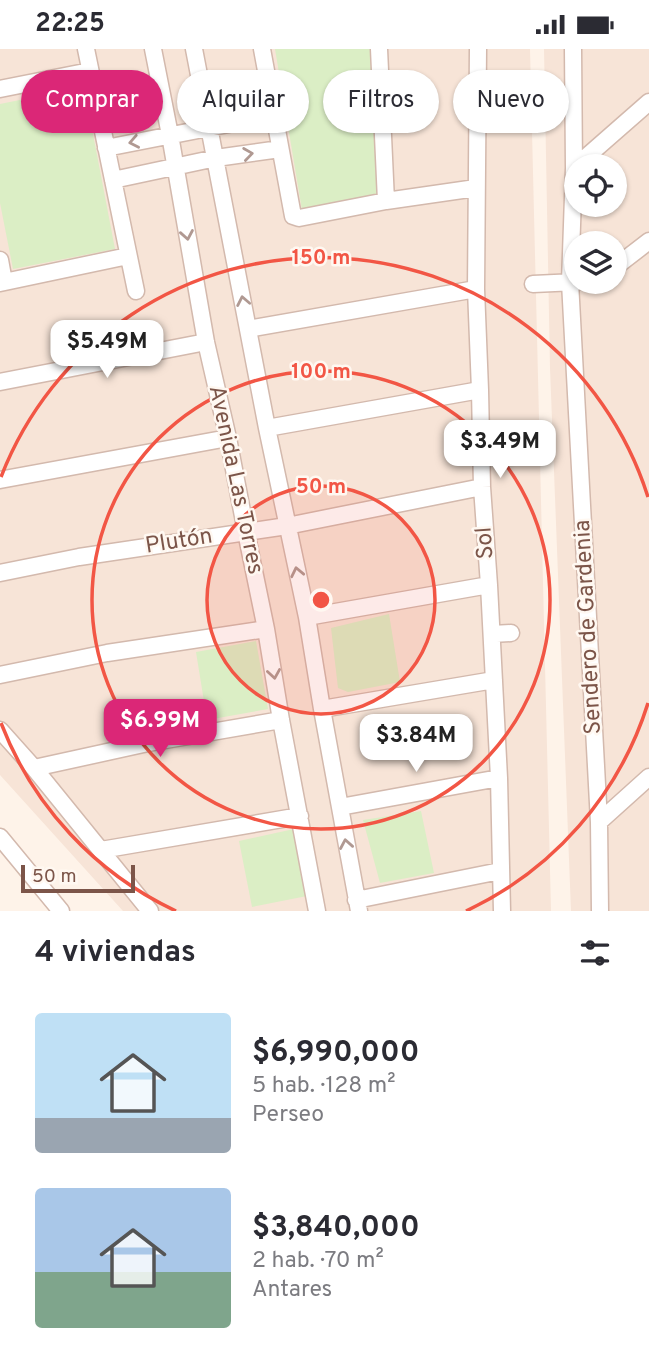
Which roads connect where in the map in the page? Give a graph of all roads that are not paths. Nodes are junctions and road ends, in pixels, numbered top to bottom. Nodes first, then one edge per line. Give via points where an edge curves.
1 (86, 49) edge
2 (153, 49) edge
3 (194, 49) edge
4 (262, 49) edge
5 (379, 49) edge
6 (478, 49) edge
7 (573, 49) edge
8 (90, 70) edge
9 (198, 70) edge
10 (266, 70) edge
11 (21, 85) edge
12 (0, 89) edge
13 (649, 102) edge
14 (103, 133) edge
15 (181, 133) edge
16 (211, 133) edge
17 (277, 133) edge
18 (170, 135) junction
19 (106, 148) junction
20 (280, 149) junction
21 (575, 154) edge
22 (590, 154) edge
23 (216, 158) junction
24 (175, 168) junction
25 (113, 180) junction
26 (476, 188) junction
27 (386, 201) junction
28 (649, 241) edge
29 (128, 256) junction
30 (627, 258) edge
31 (0, 260) edge
32 (564, 282) edge
33 (2, 283) edge
34 (533, 284) dead end
35 (476, 289) junction
36 (136, 291) dead end
37 (574, 294) edge
38 (248, 329) junction
39 (206, 342) junction
40 (0, 382) edge
41 (480, 390) junction
42 (267, 428) junction
43 (228, 438) junction
44 (0, 480) edge
45 (482, 487) junction
46 (287, 526) junction
47 (246, 532) junction
48 (0, 573) edge
49 (489, 585) junction
50 (307, 617) junction
51 (267, 629) junction
52 (511, 632) dead end
53 (492, 634) junction
54 (0, 675) edge
55 (494, 680) junction
56 (321, 709) junction
57 (281, 720) junction
58 (0, 730) edge
59 (34, 768) junction
60 (649, 777) edge
61 (499, 778) junction
62 (340, 807) junction
63 (300, 816) junction
64 (600, 822) junction
65 (0, 837) edge
66 (101, 850) junction
67 (500, 871) junction
68 (358, 905) edge
69 (313, 910) edge
70 (61, 911) edge
71 (150, 911) edge
72 (502, 911) edge
73 (600, 911) edge

1 - 8 street
2 - 18 street, Avenida Las Torres
3 - 9 street, Avenida Las Torres
4 - 10 street
5 - 27 street
6 - 26 street, Sol
7 - 21 street, Sendero de Gardenia
11 - 12 street
13 - 22 street
14 - 19 street
15 - 18 street
16 - 23 street, Avenida Las Torres
17 - 20 street
18 -> 19 street
18 - 24 street, Avenida Las Torres
19 - 25 street
23 -> 20 street
20 - 27 street via 295,217
23 - 24 street
38 -> 23 street, Avenida Las Torres
24 - 25 street
24 -> 39 street, Avenida Las Torres
25 - 29 street
26 - 27 street
26 - 35 street, Sol
28 - 30 street
29 - 33 street
29 - 36 street
31 - 33 street
32 - 34 street
35 - 38 street
35 - 41 street, Sol
37 - 64 street, Sendero de Gardenia
38 - 42 street, Avenida Las Torres
39 - 40 street
39 - 43 street, Avenida Las Torres
41 - 42 street
41 - 45 street, Sol
42 - 46 street, Avenida Las Torres
43 - 44 street
43 - 47 street, Avenida Las Torres
45 - 46 street, Plutón
45 - 49 street, Sol
46 - 47 street, Plutón
50 -> 46 street, Avenida Las Torres
47 - 48 street, Plutón
47 - 51 street, Avenida Las Torres
49 - 50 street
49 - 53 street, Sol
50 - 56 street, Avenida Las Torres
51 - 54 street via 107,653
51 -> 57 street, Avenida Las Torres
52 - 53 street
53 - 55 street, Sol
55 - 56 street
55 - 61 street, Sol
56 - 62 street, Avenida Las Torres
57 - 59 street
57 - 63 street, Avenida Las Torres
58 - 59 street
59 - 66 street
60 - 64 street
61 - 62 street
61 - 67 street, Sol
68 -> 62 street, Avenida Las Torres
63 - 66 street
63 - 69 street, Avenida Las Torres
64 - 73 street, Sendero de Gardenia
65 - 70 street
66 - 71 street
67 - 68 street
67 - 72 street, Sol

